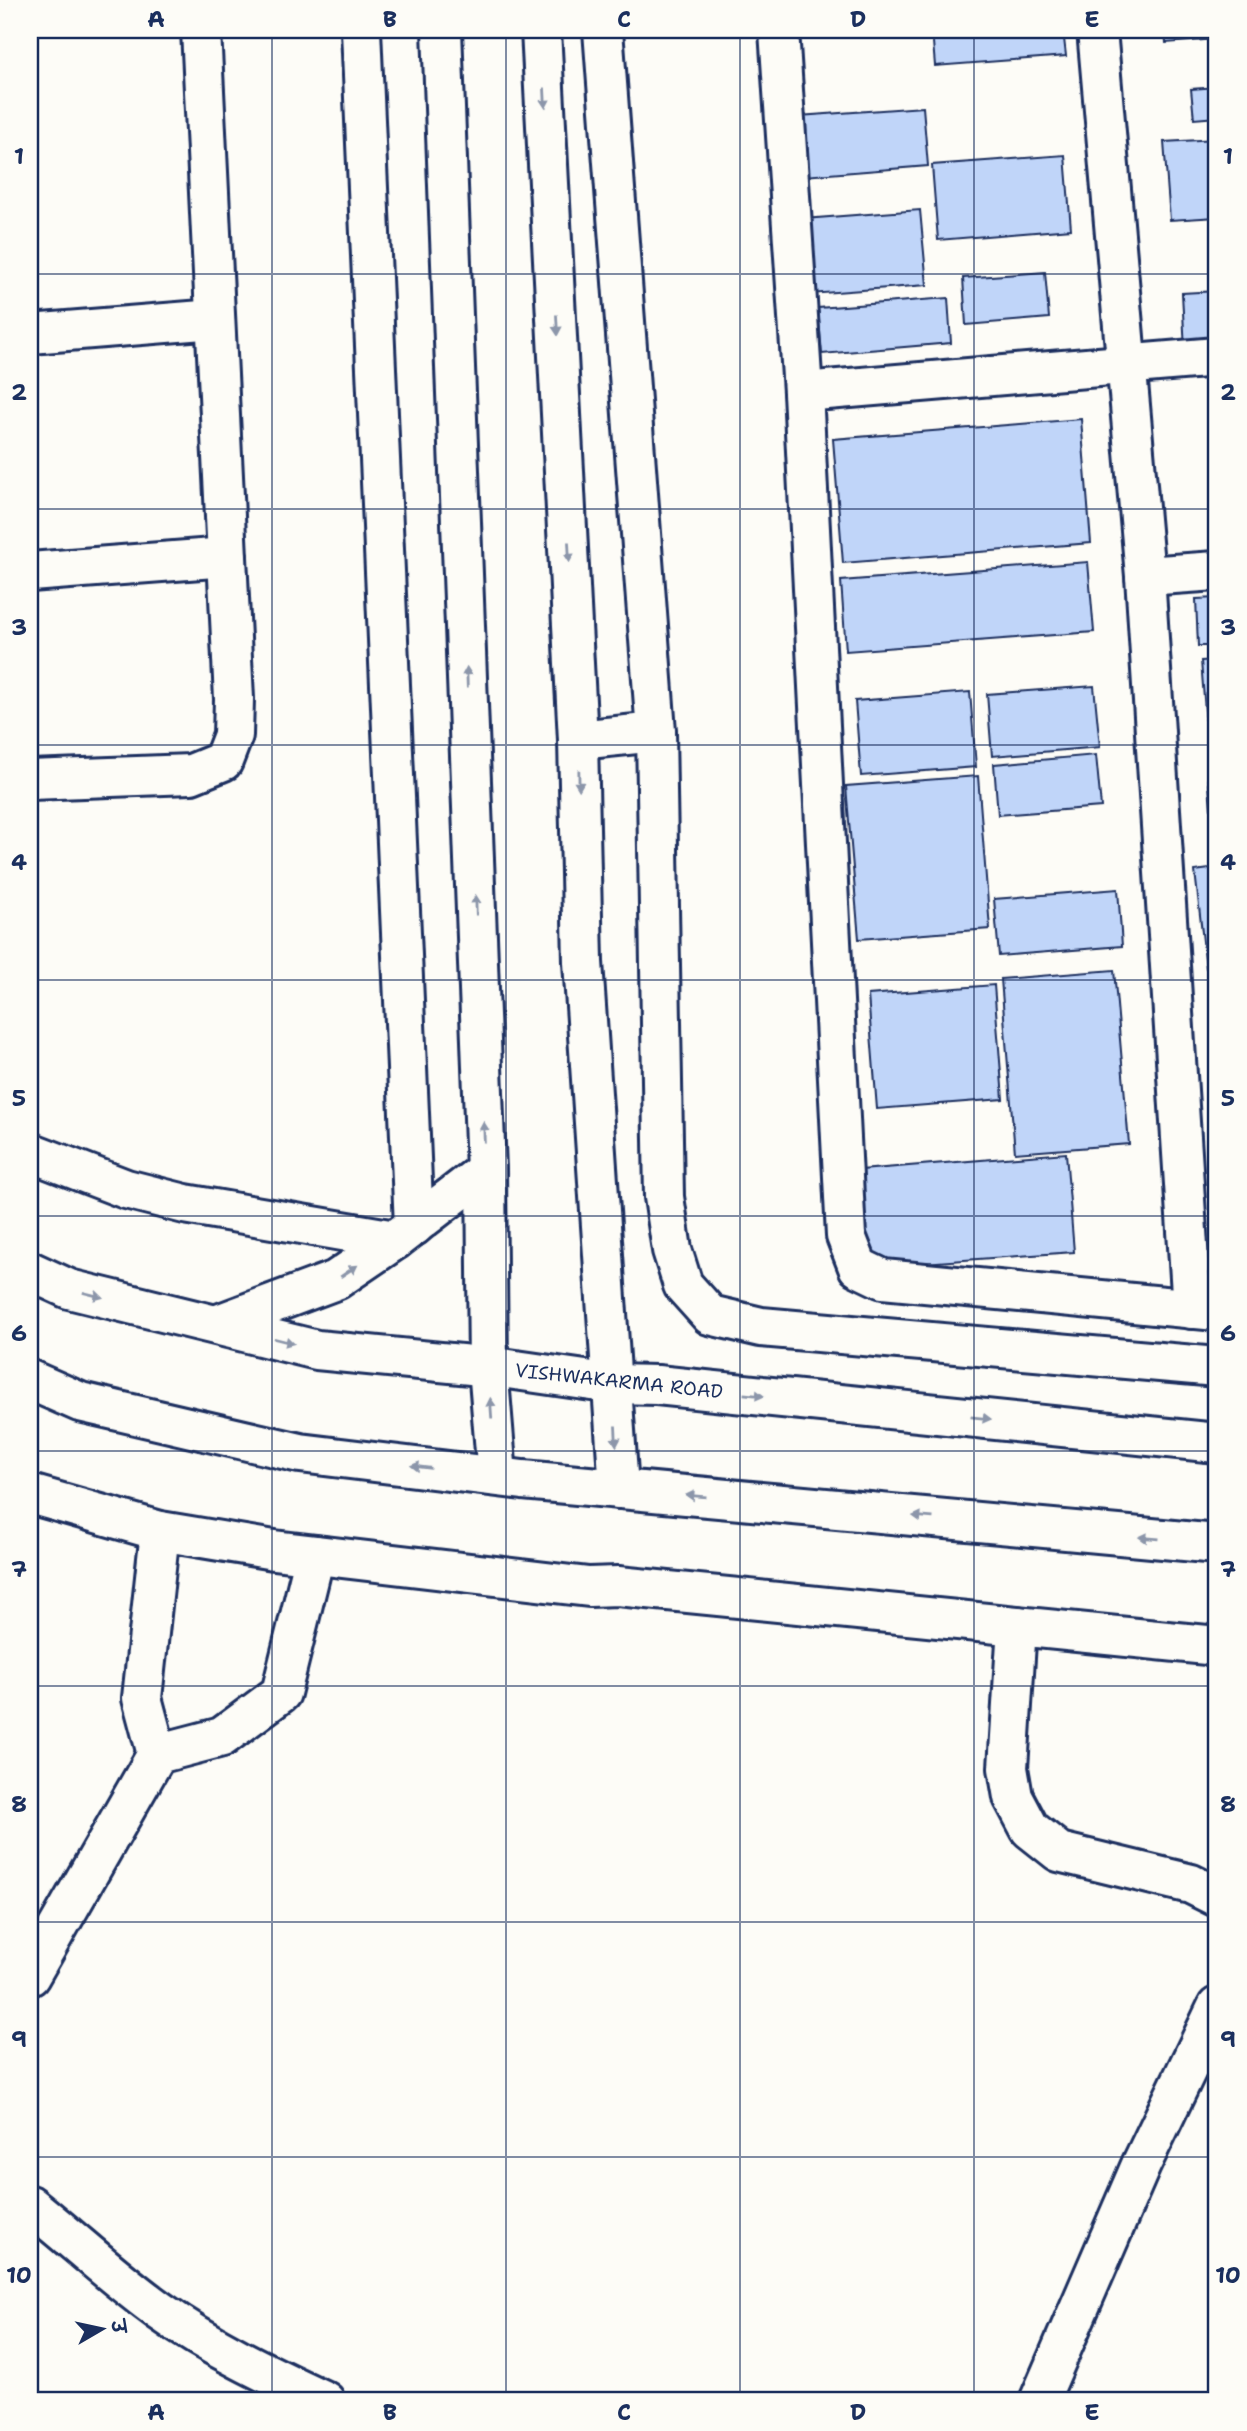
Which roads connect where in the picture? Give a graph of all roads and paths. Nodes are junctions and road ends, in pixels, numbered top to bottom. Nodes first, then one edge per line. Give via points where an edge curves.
1 (201, 30) edge
2 (361, 30) edge
3 (442, 30) edge
4 (541, 30) edge
5 (603, 30) edge
6 (779, 30) edge
7 (1097, 30) edge
8 (215, 319) junction
9 (30, 334) edge
10 (1217, 357) edge
11 (1127, 365) junction
12 (803, 392) junction
13 (227, 557) junction
14 (1217, 570) edge
15 (30, 572) edge
16 (1145, 576) junction
17 (656, 732) junction
18 (578, 740) junction
19 (30, 780) edge
20 (30, 1152) edge
21 (486, 1170) junction
22 (405, 1233) junction
23 (30, 1270) edge
24 (1205, 1310) edge
25 (218, 1325) junction
26 (488, 1367) junction
27 (1217, 1367) edge
28 (30, 1380) edge
29 (613, 1384) junction
30 (1217, 1443) edge
31 (497, 1476) junction
32 (620, 1489) junction
33 (30, 1494) edge
34 (160, 1531) junction
35 (1217, 1544) edge
36 (315, 1555) junction
37 (1017, 1626) junction
38 (1217, 1646) edge
39 (157, 1754) junction
40 (1217, 1897) edge
41 (30, 1976) edge
42 (1217, 2007) edge
43 (30, 2205) edge
44 (325, 2401) edge
45 (1039, 2401) edge

1 - 8 street
2 - 22 street
21 -> 3 street
4 -> 18 street
5 - 17 street
6 - 12 street
7 - 11 street
8 - 9 street
8 - 13 street
10 - 11 street
11 - 12 street
11 - 16 street
12 - 24 street via 846,1236 858,1267 883,1279
13 - 15 street
13 - 19 street via 234,699 233,735 223,761 191,775
14 - 16 street
16 - 24 street
17 - 18 street
17 - 27 street via 664,1197 683,1285 710,1315 761,1326
18 -> 29 street via 583,962
20 - 22 street via 126,1189 173,1201
21 - 22 street
21 - 26 street
25 -> 22 street via 335,1280
23 -> 25 street, VISHWAKARMA ROAD via 69,1289
25 -> 26 street, VISHWAKARMA ROAD via 317,1350
26 - 29 street, VISHWAKARMA ROAD
31 -> 26 street
31 -> 28 street via 300,1453 80,1402
29 -> 30 street, VISHWAKARMA ROAD
29 -> 32 street
31 - 32 street
35 -> 32 street
33 - 34 street
34 - 36 street
34 - 39 street via 142,1698
36 - 37 street via 589,1587 618,1586
36 - 39 street via 281,1693 222,1737
37 - 38 street
37 - 40 street via 1008,1768 1013,1797 1030,1829 1059,1852 1191,1884
39 - 41 street
42 - 45 street via 1141,2165
43 - 44 street via 162,2312

